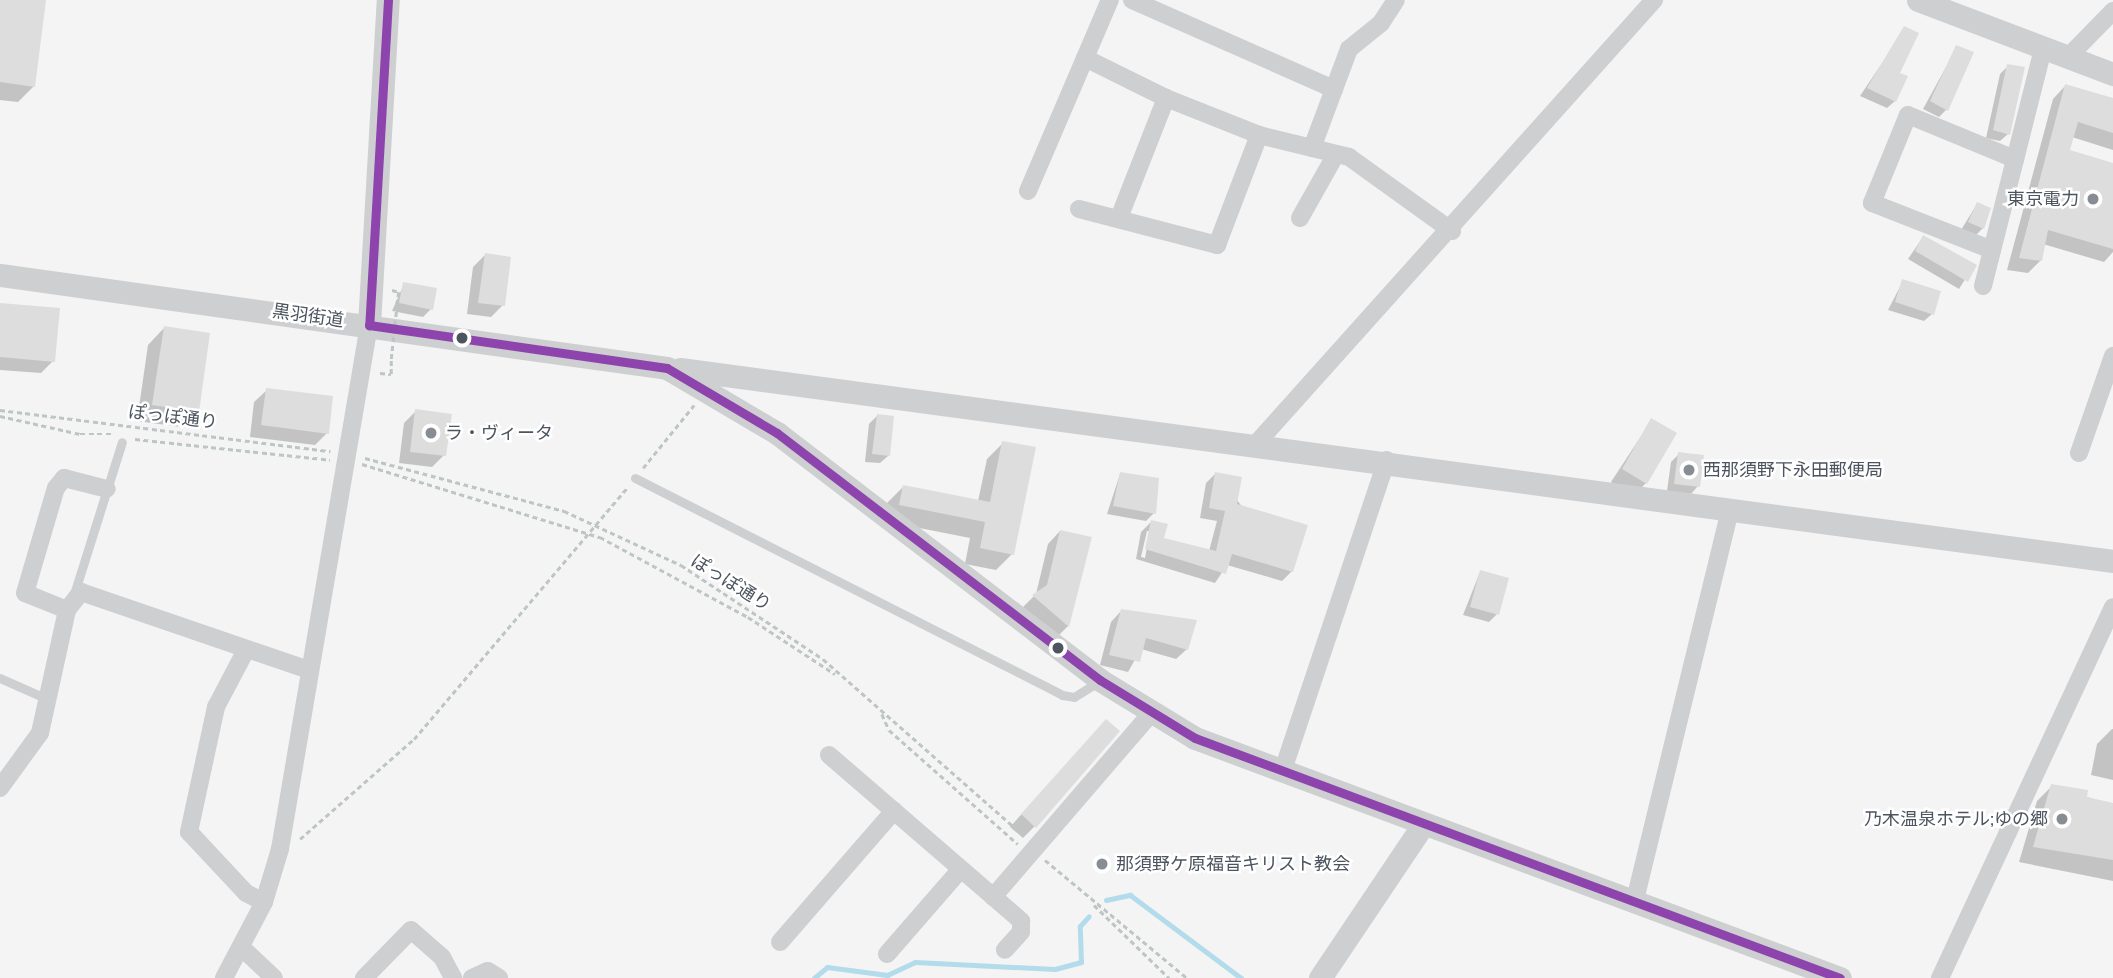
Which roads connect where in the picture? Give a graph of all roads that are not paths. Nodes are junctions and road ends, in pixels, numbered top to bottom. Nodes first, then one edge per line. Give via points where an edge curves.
1 (388, 0) edge
2 (1110, 0) edge
3 (1132, 0) edge
4 (1396, 0) edge
5 (1654, 0) edge
6 (1918, 0) edge
7 (2113, 11) edge
8 (2043, 49) junction
9 (1085, 58) junction
10 (2067, 58) junction
11 (2113, 74) edge
12 (1334, 89) junction
13 (1166, 98) junction
14 (1259, 135) junction
15 (1312, 148) junction
16 (1336, 154) junction
17 (2015, 159) junction
18 (1028, 191) dead end
19 (1079, 209) dead end
20 (1119, 218) junction
21 (1300, 218) dead end
22 (1452, 231) junction
23 (1992, 250) junction
24 (0, 275) edge
25 (1983, 286) dead end
26 (369, 325) junction
27 (2113, 356) edge
28 (667, 368) junction
29 (122, 442) dead end
30 (1255, 445) junction
31 (2079, 453) dead end
32 (1387, 460) junction
33 (635, 478) road end
34 (107, 489) junction
35 (1730, 510) junction
36 (2113, 561) edge
37 (70, 604) junction
38 (2113, 607) edge
39 (246, 650) junction
40 (309, 670) junction
41 (0, 678) edge
42 (1100, 680) junction
43 (45, 698) junction
44 (1151, 713) junction
45 (829, 755) dead end
46 (1282, 773) junction
47 (0, 788) edge
48 (894, 811) junction
49 (1423, 825) junction
50 (960, 870) junction
51 (993, 897) junction
52 (264, 902) junction
53 (1634, 904) junction
54 (780, 942) dead end
55 (241, 947) junction
56 (1005, 950) dead end
57 (887, 954) dead end
58 (224, 978) edge
59 (274, 978) edge
60 (364, 978) edge
61 (453, 978) edge
62 (472, 978) edge
63 (499, 978) edge
64 (1320, 978) edge
65 (1840, 978) edge
66 (1940, 978) edge

1 - 26 street
2 - 9 street
3 - 12 street
4 - 12 street via 1381,23 1349,49
5 - 22 street
6 - 8 street
7 - 10 street
8 - 10 street
8 - 17 street
9 - 13 street
9 - 18 street
10 - 11 street
12 - 15 street
13 - 14 street
13 - 20 street
14 - 15 street
14 - 20 street via 1217,245
15 - 16 street
16 - 21 street
16 - 22 street
17 - 23 street
17 - 23 street via 1908,115 1872,203
19 - 20 street
22 - 30 street
23 - 25 street
24 - 26 street, 黒羽街道
26 - 28 street, 黒羽街道
26 - 40 street via 338,534
27 - 31 street
28 - 30 street
28 - 42 street, 黒羽街道 via 777,433
29 - 34 lane
30 - 32 street
32 - 35 street
32 - 46 street
33 - 42 lane via 1062,695 1074,697
34 - 37 lane
34 - 37 street via 64,478 55,488 25,593
35 - 36 street
35 - 53 street
37 - 39 street via 87,592
37 - 43 street
38 - 66 street
39 - 40 street
39 - 52 street via 216,707 189,832 194,844
40 - 52 street via 280,849
41 - 43 lane
42 - 44 street, 黒羽街道
43 - 47 street via 33,749
44 - 46 street, 黒羽街道
44 - 51 street
45 - 48 street
46 - 49 street, 黒羽街道
48 - 50 street
48 - 54 street
49 - 53 street, 黒羽街道
49 - 64 street
50 - 51 street
50 - 57 street
51 - 56 street via 1021,921 1021,932
52 - 55 street
53 - 65 street, 黒羽街道
55 - 58 street
55 - 59 street
60 - 61 street via 411,930 442,957
62 - 63 street via 488,971

